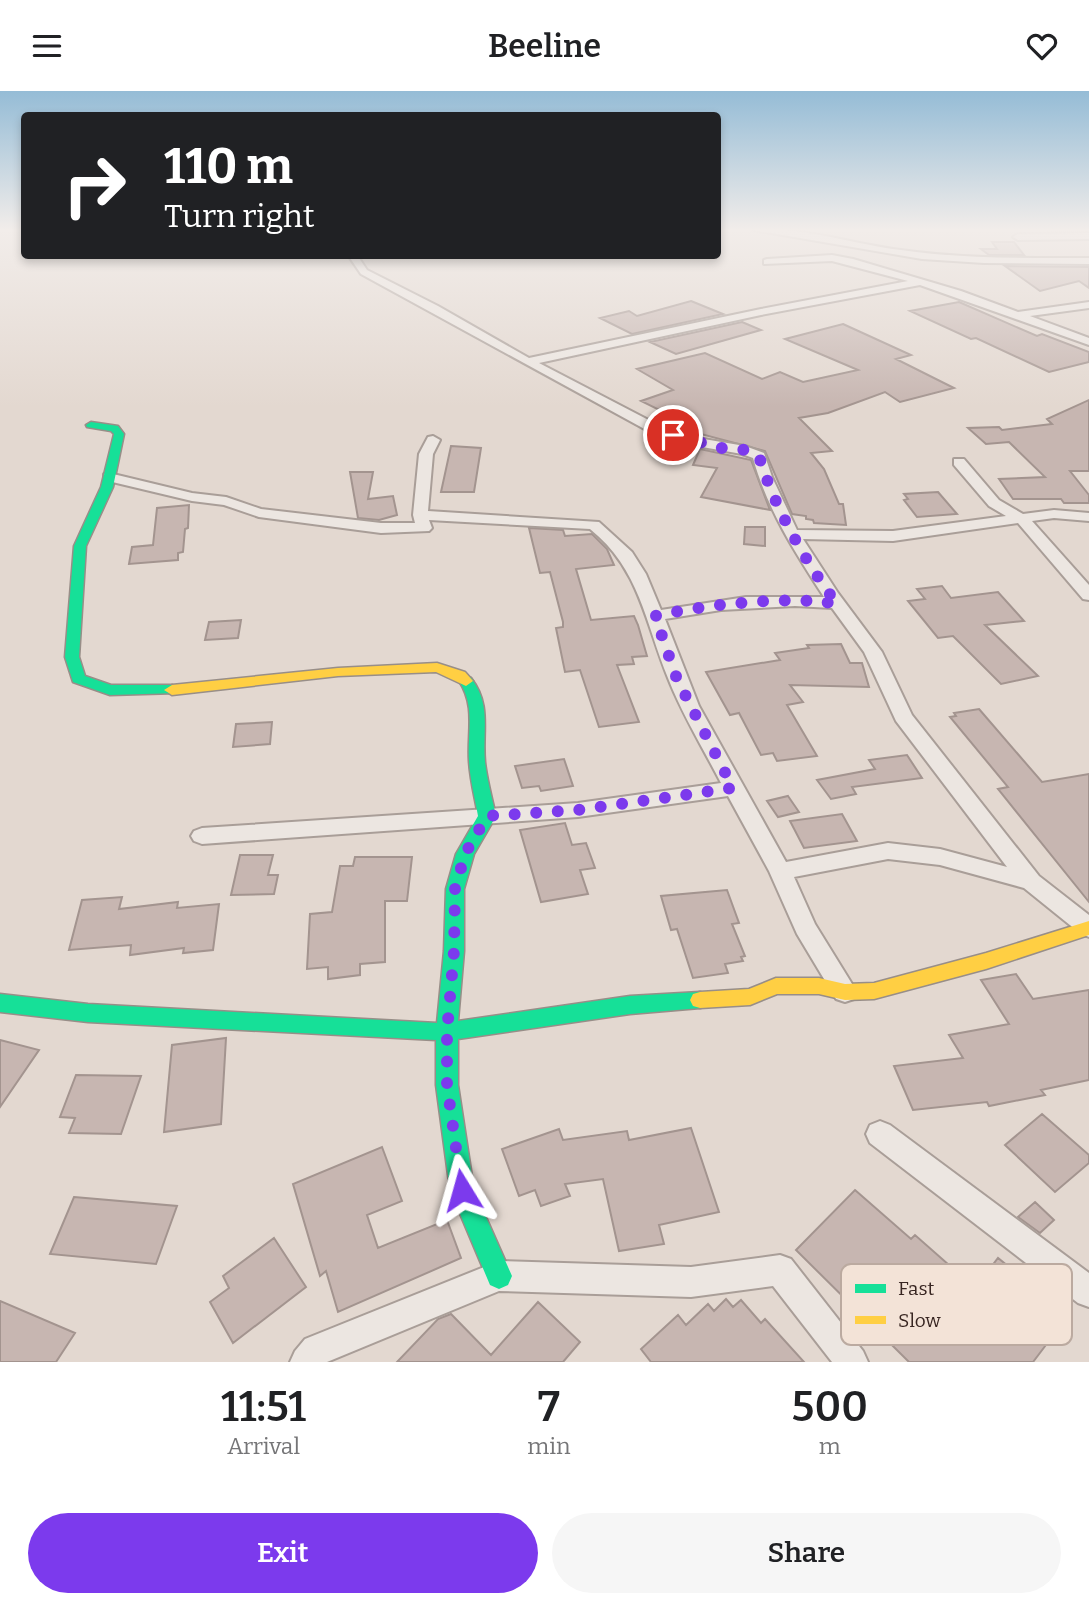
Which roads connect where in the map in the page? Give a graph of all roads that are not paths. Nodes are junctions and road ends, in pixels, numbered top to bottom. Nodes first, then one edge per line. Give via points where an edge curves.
1 (398, 289) edge
2 (883, 289) edge
3 (943, 289) edge
4 (1089, 305) edge
5 (1018, 314) junction
6 (1089, 342) edge
7 (527, 362) junction
8 (91, 425) dead end
9 (433, 440) dead end
10 (958, 462) dead end
11 (109, 477) junction
12 (420, 515) junction
13 (1089, 517) edge
14 (1022, 519) junction
15 (792, 534) junction
16 (1089, 595) edge
17 (837, 604) junction
18 (655, 616) junction
19 (733, 788) junction
20 (487, 816) junction
21 (202, 836) dead end
22 (780, 871) junction
23 (1031, 882) junction
24 (1089, 928) edge
25 (845, 992) junction
26 (0, 1003) edge
27 (447, 1032) junction
28 (880, 1134) dead end
29 (1052, 1264) edge
30 (499, 1276) junction
31 (1072, 1279) edge
32 (1089, 1292) edge
33 (306, 1362) edge
34 (852, 1362) edge

1 - 7 street
2 - 7 street
3 - 5 street
4 - 5 street
5 - 6 street
7 - 15 street via 655,429 759,456
8 - 11 street via 114,428 118,434
9 - 12 street via 426,454
10 - 14 street via 994,503
11 - 12 street via 226,501 259,513 381,529 424,528
11 - 20 street via 80,546 72,657 78,679 110,690 181,690 438,667 460,675 472,687
12 - 18 street via 594,525 630,558
13 - 14 street
14 - 15 street via 893,536
14 - 16 street
15 - 17 street
17 - 18 street via 750,603
17 - 23 street via 873,652 903,717
18 - 19 street via 677,679
19 - 20 street via 578,810
19 - 22 street
20 - 21 street
20 - 27 street via 465,854 455,889
22 - 23 street via 888,851 940,857
22 - 25 street via 805,928
23 - 24 street
24 - 25 street via 874,991
25 - 27 street via 819,986 776,986 750,997 630,1005
26 - 27 street via 88,1013
27 - 30 street via 447,1085 462,1190
28 - 29 street
30 - 33 street via 316,1350
30 - 34 street via 691,1282 780,1270
31 - 32 street

